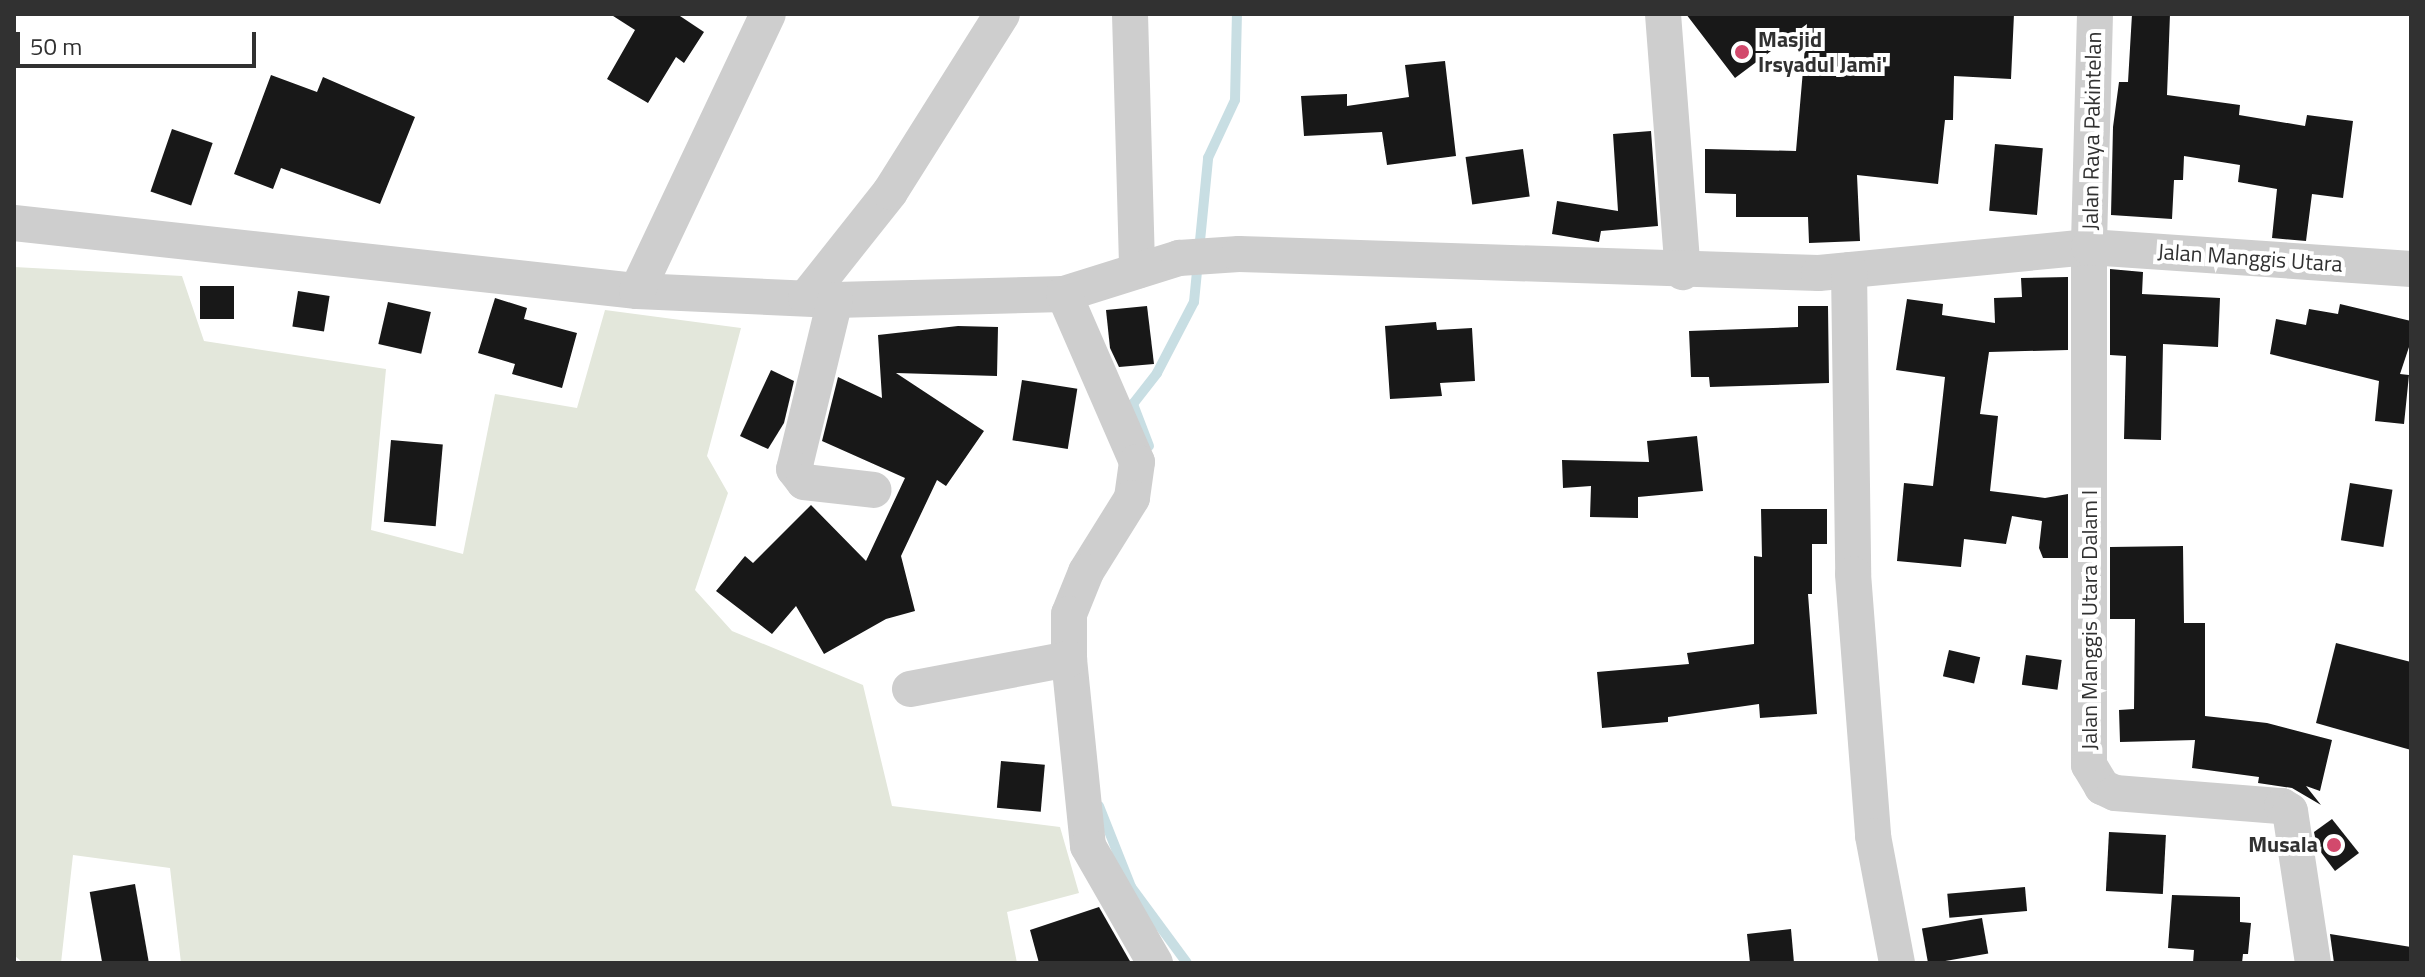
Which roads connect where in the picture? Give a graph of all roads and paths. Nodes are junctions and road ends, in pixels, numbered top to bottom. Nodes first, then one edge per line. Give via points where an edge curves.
1 (768, 14) edge
2 (1002, 14) edge
3 (1130, 14) edge
4 (1663, 14) edge
5 (2095, 14) edge
6 (14, 223) edge
7 (2089, 247) junction
8 (2411, 269) edge
9 (1849, 270) junction
10 (1137, 271) junction
11 (1683, 272) junction
12 (637, 291) junction
13 (1064, 294) junction
14 (821, 299) junction
15 (874, 490) dead end
16 (1069, 659) junction
17 (910, 689) dead end
18 (1155, 963) edge
19 (1897, 963) edge
20 (2313, 963) edge

1 - 12 street
2 - 14 street
3 - 10 street
4 - 11 street
5 - 7 street, Jalan Raya Pakintelan
6 - 12 street, Jalan Manggis Utara
7 - 8 street, Jalan Manggis Utara
7 - 9 street, Jalan Manggis Utara
7 - 20 street, Jalan Manggis Utara Dalam I via 2089,765 2102,787 2115,793 2282,806 2290,811
9 - 11 street, Jalan Manggis Utara
9 - 19 street via 1853,574 1873,836
10 - 11 street, Jalan Manggis Utara via 1179,258 1239,254
10 - 13 street, Jalan Manggis Utara
12 - 14 street, Jalan Manggis Utara
13 - 14 street, Jalan Manggis Utara
13 - 16 street via 1137,462 1138,479 1075,599
14 - 15 street via 794,469 804,482
16 - 17 street
16 - 18 street via 1088,846

